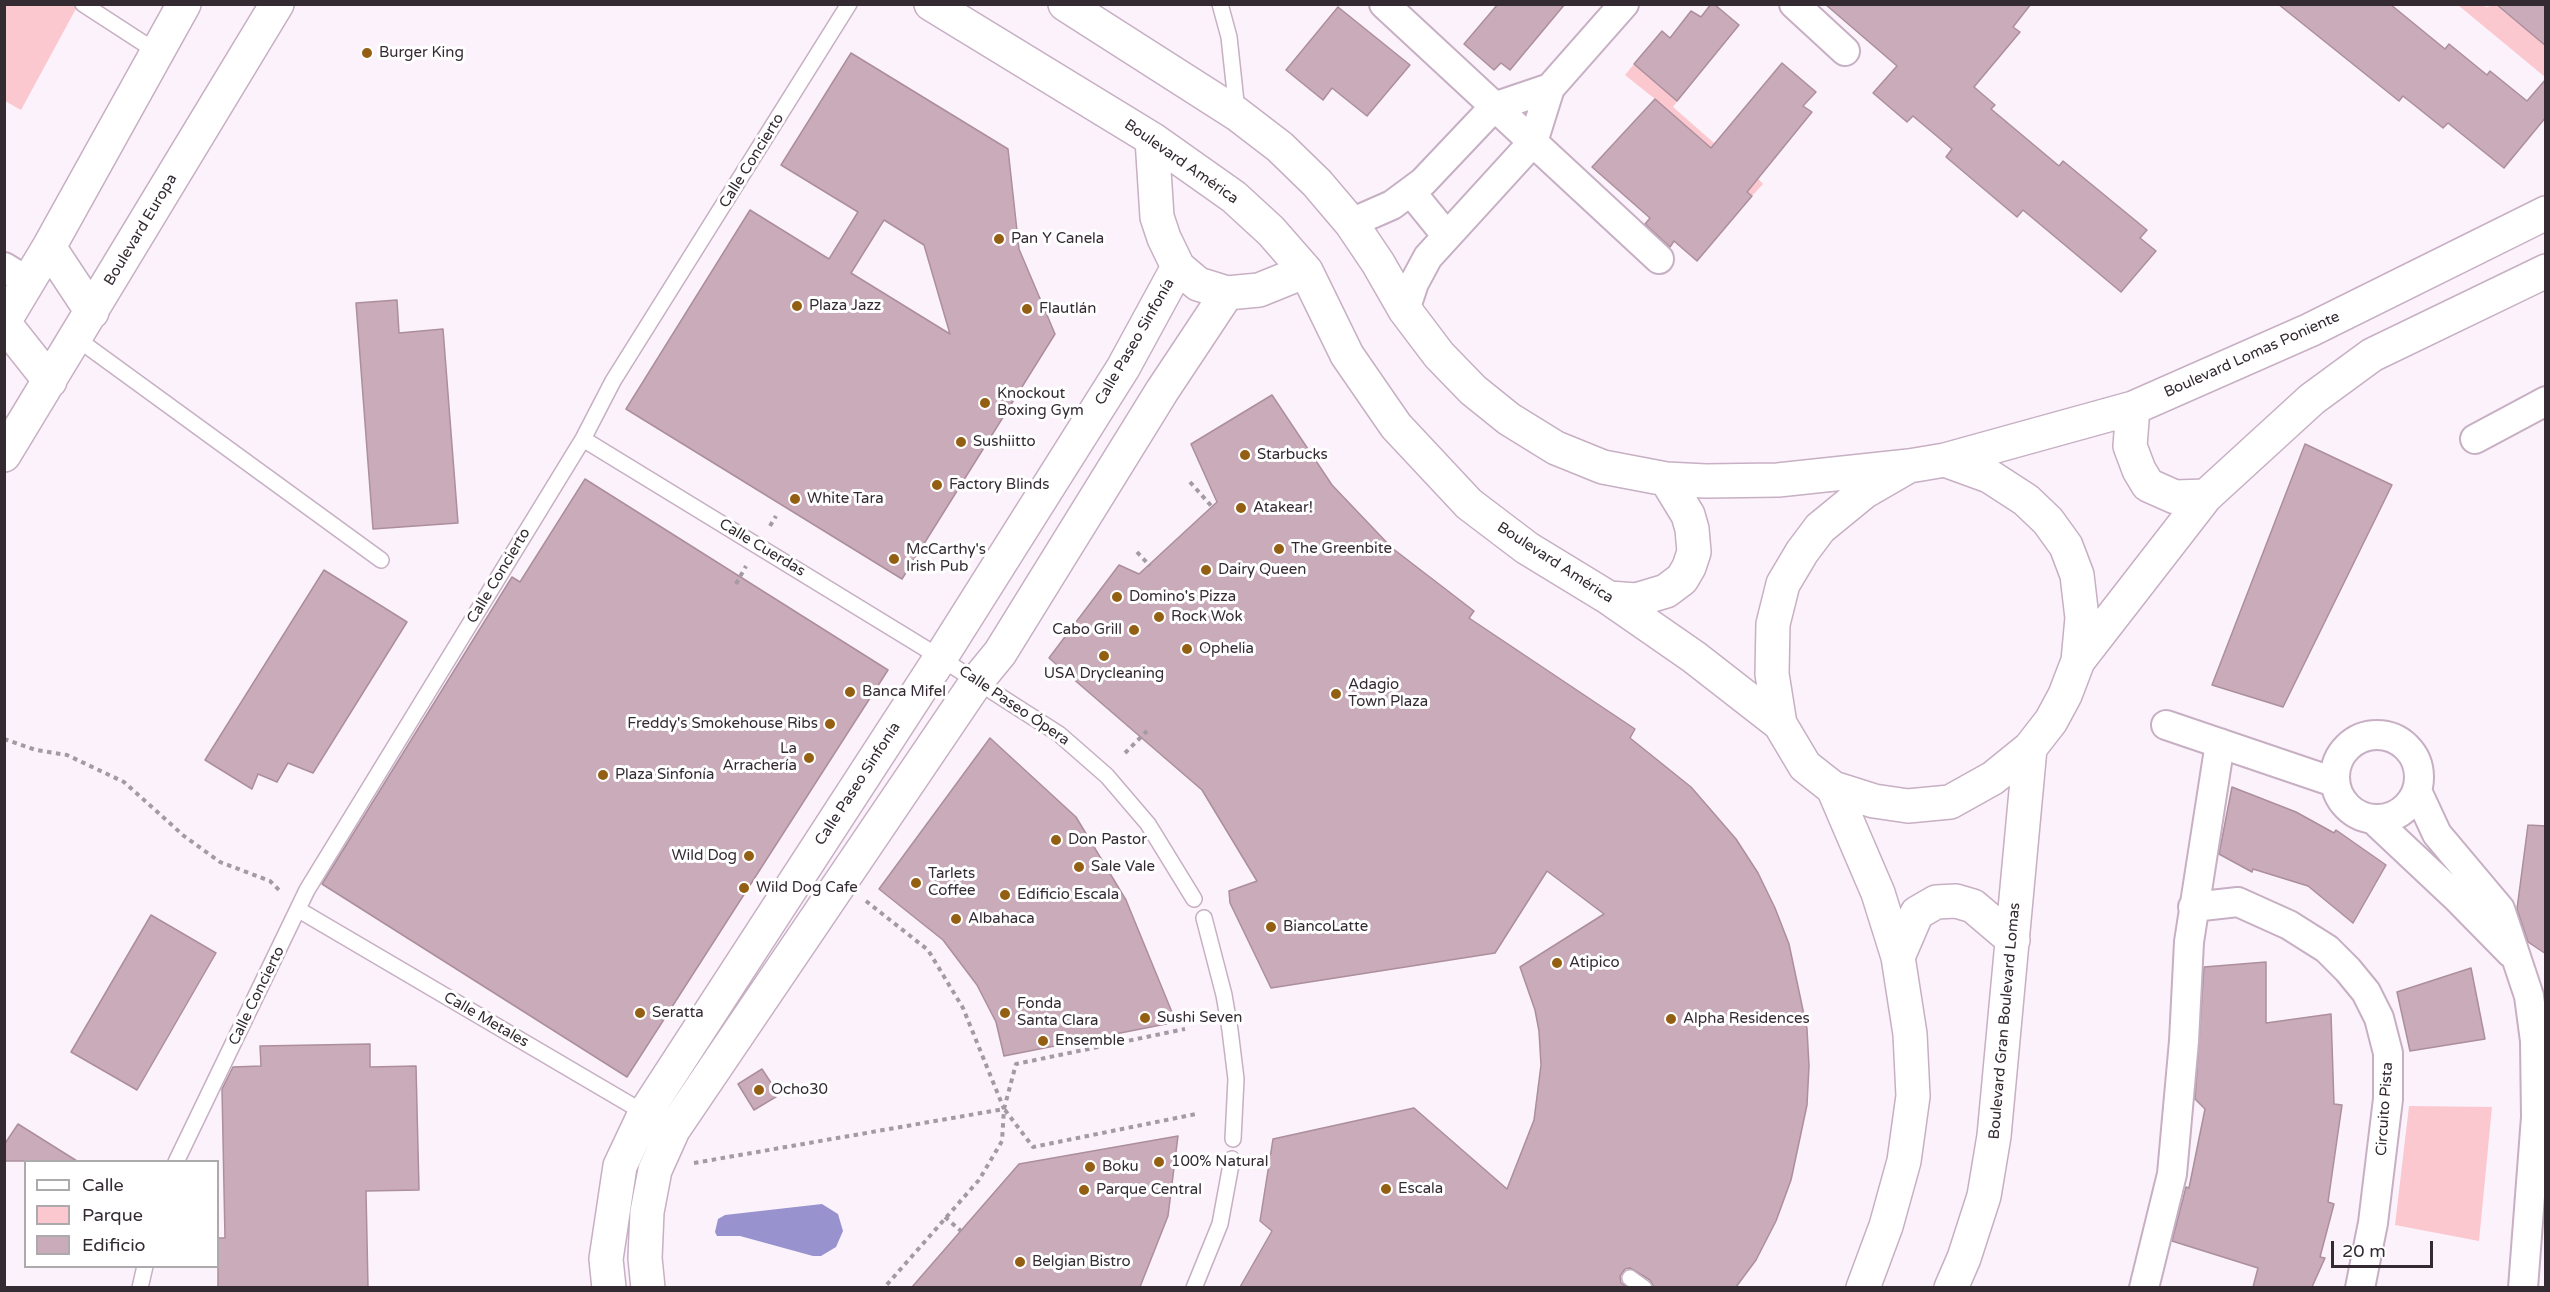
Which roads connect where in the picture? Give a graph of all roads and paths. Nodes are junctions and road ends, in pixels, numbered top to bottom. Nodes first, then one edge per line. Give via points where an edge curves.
1 (83, 4) edge
2 (184, 4) edge
3 (277, 4) edge
4 (849, 4) edge
5 (931, 4) edge
6 (1065, 4) edge
7 (1220, 4) edge
8 (1384, 4) edge
9 (1624, 4) edge
10 (1794, 4) edge
11 (1845, 51) dead end
12 (157, 52) junction
13 (1550, 88) junction
14 (1494, 107) junction
15 (1237, 114) junction
16 (1152, 138) junction
17 (1533, 142) junction
18 (1411, 192) junction
19 (2546, 213) edge
20 (1351, 223) junction
21 (1446, 235) junction
22 (49, 247) junction
23 (1659, 259) dead end
24 (1179, 267) junction
25 (1306, 271) junction
26 (2546, 271) edge
27 (16, 274) edge
28 (1227, 293) junction
29 (1404, 310) junction
30 (4, 323) edge
31 (84, 325) junction
32 (50, 381) junction
33 (2546, 401) edge
34 (2133, 408) junction
35 (583, 439) junction
36 (2475, 439) dead end
37 (4, 455) edge
38 (1945, 460) junction
39 (1909, 465) junction
40 (1666, 478) junction
41 (1190, 483) dead end
42 (2206, 496) junction
43 (1214, 508) dead end
44 (1137, 552) dead end
45 (381, 560) dead end
46 (1150, 566) dead end
47 (1609, 598) junction
48 (941, 657) junction
49 (2078, 661) junction
50 (977, 681) junction
51 (1780, 724) junction
52 (2166, 725) dead end
53 (1147, 731) dead end
54 (4, 739) edge
55 (2220, 743) junction
56 (2030, 748) junction
57 (1125, 753) dead end
58 (2334, 782) junction
59 (1833, 788) junction
60 (2417, 791) junction
61 (2373, 819) junction
62 (283, 894) dead end
63 (1194, 899) dead end
64 (865, 900) dead end
65 (2193, 907) junction
66 (299, 910) junction
67 (1204, 918) dead end
68 (2013, 940) junction
69 (1898, 957) junction
70 (2518, 961) junction
71 (1185, 1029) dead end
72 (1004, 1109) junction
73 (645, 1113) junction
74 (1196, 1114) dead end
75 (673, 1130) junction
76 (1233, 1139) dead end
77 (1232, 1159) dead end
78 (176, 1160) edge
79 (655, 1170) junction
80 (945, 1217) junction
81 (961, 1231) dead end
82 (145, 1268) edge
83 (1630, 1278) dead end
84 (140, 1287) edge
85 (609, 1287) edge
86 (648, 1287) edge
87 (884, 1287) edge
88 (1194, 1287) edge
89 (1644, 1287) edge
90 (1863, 1287) edge
91 (1952, 1287) edge
92 (2144, 1287) edge
93 (2360, 1287) edge
94 (2523, 1287) edge

1 - 12 lane
2 - 12 main road
3 - 31 main road, Boulevard Europa
4 - 35 lane, Calle Concierto via 613,381
5 - 16 main road, Boulevard América
6 - 15 main road
7 - 15 lane via 1229,37
8 - 14 street
9 - 13 street
10 - 11 street
12 - 22 main road
13 - 14 street
13 - 17 street
14 - 17 street
14 - 18 street
15 - 20 main road via 1287,154
16 - 24 main road, Calle Paseo Sinfonía via 1158,217
16 - 25 main road, Boulevard América via 1234,197
17 - 21 street
17 - 23 street
18 - 20 street
18 - 21 street
19 - 34 main road, Boulevard Lomas Poniente via 2310,330
20 - 29 main road
21 - 29 street via 1428,257
22 - 27 main road
22 - 31 main road
24 - 28 main road, Calle Paseo Sinfonía via 1198,285
24 - 48 main road, Calle Paseo Sinfonía via 1123,368
25 - 28 main road, Calle Paseo Sinfonía via 1259,290
25 - 47 main road, Boulevard América via 1347,355 1404,435 1469,504 1527,548
26 - 42 main road via 2372,355 2312,399
27 - 30 main road
28 - 50 main road via 1000,653
29 - 40 main road via 1452,369 1509,419 1556,448 1603,467
30 - 32 main road
31 - 32 main road, Boulevard Europa
31 - 45 lane
32 - 37 main road, Boulevard Europa
33 - 36 street
34 - 38 main road, Boulevard Lomas Poniente
34 - 42 main road via 2130,446 2148,485 2175,497
35 - 48 lane, Calle Cuerdas
35 - 66 lane, Calle Concierto via 307,890
38 - 39 main road, Boulevard Lomas Poniente
38 - 49 main road via 1989,476 2026,500 2066,546 2077,575 2082,618
39 - 40 main road via 1778,480
39 - 51 main road via 1864,492 1820,528 1783,584 1773,624 1772,674
40 - 47 main road via 1692,529 1694,552 1689,567 1682,579 1666,591 1636,600
41 - 43 path
42 - 49 main road
44 - 46 path
47 - 51 main road, Boulevard América
48 - 50 lane, Calle Paseo Ópera
48 - 73 main road, Calle Paseo Sinfonía
49 - 56 main road via 2051,721
50 - 63 lane, Calle Paseo Ópera via 1059,734 1107,776 1148,824
50 - 75 main road
51 - 59 main road via 1805,766
52 - 55 street
53 - 57 path
54 - 62 path via 67,755 124,782 184,836 220,862 270,881
55 - 58 street
55 - 65 street
56 - 59 main road via 1993,778 1950,802 1908,806 1874,801
56 - 68 main road, Boulevard Gran Boulevard Lomas
58 - 60 street via 2335,768 2344,750 2361,737 2375,734 2395,739 2411,751 2418,764
58 - 61 street via 2347,807
59 - 69 main road via 1878,893
60 - 61 street via 2400,813
60 - 70 street via 2437,834 2500,909
61 - 70 street
64 - 72 path via 928,950 963,1008
65 - 92 street via 2172,1174
65 - 93 street, Circuito Pista via 2238,902 2289,926 2327,949 2348,970 2366,992 2379,1018 2388,1053 2388,1099 2373,1223
66 - 73 lane, Calle Metales
66 - 78 lane, Calle Concierto
67 - 76 lane via 1230,1030 1236,1079
68 - 69 main road via 1973,906 1956,901 1936,902 1917,913
68 - 91 main road, Boulevard Gran Boulevard Lomas via 1994,1137 1984,1196
69 - 90 main road via 1910,1034 1912,1096 1904,1161
70 - 94 street via 2529,996 2535,1041 2536,1117
71 - 72 path via 1016,1064
72 - 74 path via 1033,1147
72 - 79 path
72 - 80 path via 1002,1141 979,1180
73 - 75 lane, Calle Metales
73 - 85 main road, Calle Paseo Sinfonía via 620,1167 606,1259
75 - 79 main road
77 - 88 lane via 1220,1224
79 - 86 main road via 647,1212
80 - 81 path
80 - 87 path
82 - 84 lane
83 - 89 lane

